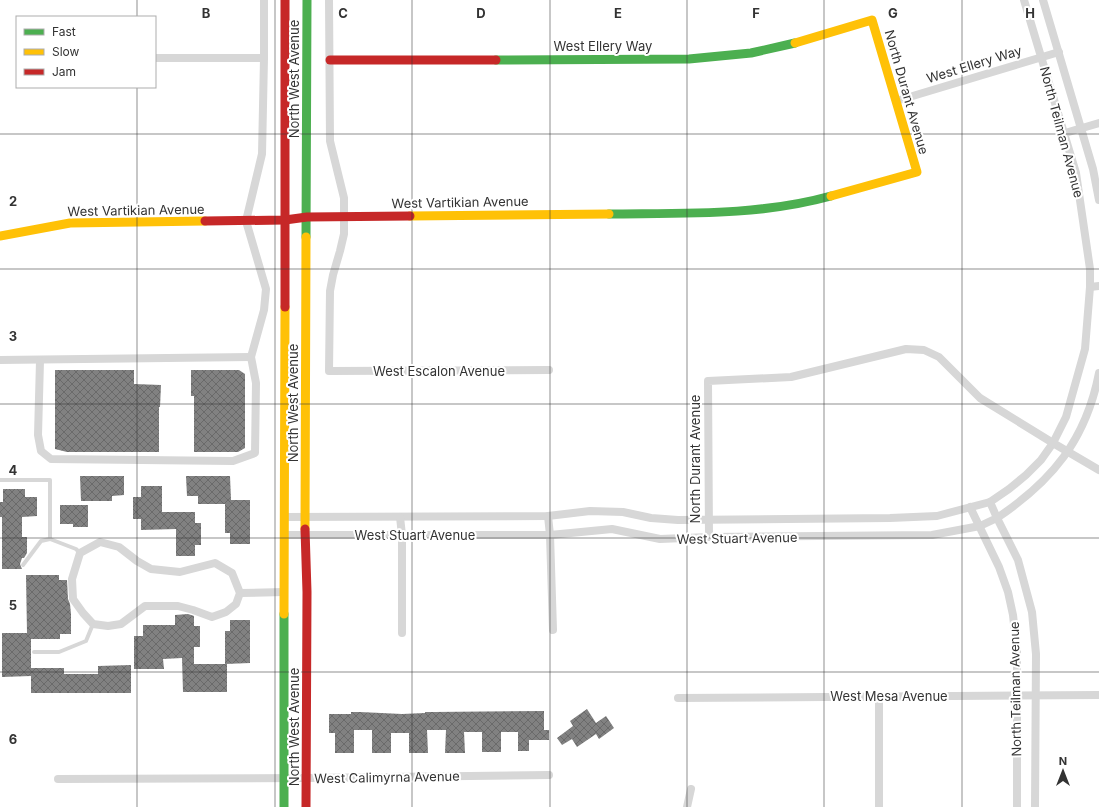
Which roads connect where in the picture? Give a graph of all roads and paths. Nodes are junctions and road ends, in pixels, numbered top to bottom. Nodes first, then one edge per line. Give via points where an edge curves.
1 (264, 0) edge
2 (285, 0) edge
3 (307, 0) edge
4 (329, 0) edge
5 (1024, 0) edge
6 (1043, 0) edge
7 (872, 20) joint
8 (1059, 52) junction
9 (1042, 56) junction
10 (156, 58) edge
11 (264, 58) junction
12 (330, 60) junction
13 (896, 101) junction
14 (1099, 123) edge
15 (1081, 128) junction
16 (1065, 133) junction
17 (917, 172) joint
18 (1099, 200) edge
19 (307, 217) junction
20 (344, 217) junction
21 (285, 220) junction
22 (246, 221) junction
23 (0, 236) edge
24 (1099, 268) edge
25 (1090, 269) junction
26 (1099, 286) edge
27 (1090, 287) junction
28 (251, 356) junction
29 (0, 360) edge
30 (40, 361) junction
31 (549, 370) dead end
32 (1099, 373) edge
33 (1053, 443) junction
34 (1068, 452) junction
35 (1099, 470) edge
36 (0, 480) edge
37 (990, 502) junction
38 (970, 507) junction
39 (548, 516) junction
40 (284, 517) junction
41 (305, 517) junction
42 (400, 517) junction
43 (997, 518) junction
44 (709, 519) junction
45 (980, 526) junction
46 (305, 535) junction
47 (402, 535) junction
48 (550, 535) junction
49 (284, 536) junction
50 (709, 537) junction
51 (50, 539) junction
52 (80, 553) junction
53 (23, 565) dead end
54 (284, 592) junction
55 (240, 593) junction
56 (93, 624) junction
57 (553, 630) dead end
58 (402, 632) dead end
59 (34, 652) dead end
60 (1017, 695) junction
61 (1036, 695) junction
62 (1099, 695) edge
63 (879, 696) junction
64 (678, 698) dead end
65 (549, 775) dead end
66 (285, 778) junction
67 (307, 778) junction
68 (58, 779) dead end
69 (690, 789) dead end
70 (284, 807) edge
71 (306, 807) edge
72 (686, 807) edge
73 (879, 807) edge
74 (1017, 807) edge
75 (1035, 807) edge

1 - 11 street
2 - 21 street, North West Avenue
3 - 19 street, North West Avenue
4 - 12 street
5 - 9 street, North Teilman Avenue
6 - 8 street, North Teilman Avenue
7 - 12 street, West Ellery Way via 772,49 729,56
7 - 13 street, North Durant Avenue
8 - 9 street, West Ellery Way
8 - 15 street, North Teilman Avenue
9 - 13 street, West Ellery Way
9 - 16 street, North Teilman Avenue
10 - 11 street
11 - 22 street via 262,154
12 - 20 street via 330,141 344,198
13 - 17 street, North Durant Avenue
14 - 15 street
15 - 16 street
15 - 18 street, North Teilman Avenue
16 - 25 street, North Teilman Avenue via 1077,179
17 - 20 street, West Vartikian Avenue via 813,201 721,213
19 - 20 street, West Vartikian Avenue
19 - 21 street, West Vartikian Avenue
19 - 41 street, North West Avenue
20 - 31 street, West Escalon Avenue via 344,234 330,291 329,371
21 - 22 street, West Vartikian Avenue
21 - 40 street, North West Avenue
22 - 23 street, West Vartikian Avenue via 70,223
22 - 28 street via 266,289 264,310
24 - 25 street
25 - 27 street, North Teilman Avenue
26 - 27 street
27 - 33 street, North Teilman Avenue via 1085,349 1066,417
28 - 30 street
28 - 30 street via 256,383 254,453 233,461 51,459 41,451 38,435
29 - 30 street
32 - 34 street via 1086,417
33 - 34 street
33 - 37 street, North Teilman Avenue via 1026,476
33 - 44 street, North Durant Avenue via 980,398 939,357 924,350 906,349 791,377 708,381
34 - 35 street
34 - 43 street via 1038,487
36 - 51 lane via 50,480
37 - 38 street, West Stuart Avenue
37 - 43 street, North Teilman Avenue
38 - 44 street, West Stuart Avenue via 937,516
38 - 45 street, North Teilman Avenue
39 - 42 street, West Stuart Avenue
39 - 44 street, West Stuart Avenue via 590,511 623,512 678,520
39 - 48 street
40 - 41 street, West Stuart Avenue
40 - 49 street, North West Avenue
41 - 42 street, West Stuart Avenue
41 - 46 street, North West Avenue
42 - 47 street
43 - 45 street, West Stuart Avenue
43 - 61 street, North Teilman Avenue via 1018,560 1032,612
44 - 50 street, North Durant Avenue
45 - 50 street, West Stuart Avenue via 932,535
45 - 60 street, North Teilman Avenue via 1008,592 1017,652
46 - 47 street, West Stuart Avenue
46 - 49 street, West Stuart Avenue
46 - 67 street, North West Avenue
47 - 48 street, West Stuart Avenue
47 - 58 street
48 - 50 street, West Stuart Avenue via 612,529 660,539
48 - 57 street
49 - 54 street, North West Avenue
51 - 52 lane
51 - 53 lane via 41,541
52 - 55 street via 100,542 119,547 151,570 180,572 215,563 232,573
52 - 56 street via 72,579 73,599
54 - 55 street
54 - 66 street, North West Avenue
55 - 56 street via 236,604 226,612 212,617 178,606 145,606 121,624
56 - 59 lane via 86,640 59,652
60 - 61 street, West Mesa Avenue
60 - 63 street, West Mesa Avenue
60 - 74 street, North Teilman Avenue
61 - 62 street, West Mesa Avenue
61 - 75 street, North Teilman Avenue
63 - 64 street, West Mesa Avenue
63 - 73 street
65 - 67 street, West Calimyrna Avenue
66 - 67 street, West Calimyrna Avenue
66 - 68 street, West Calimyrna Avenue
66 - 70 street, North West Avenue
67 - 71 street, North West Avenue
69 - 72 street

